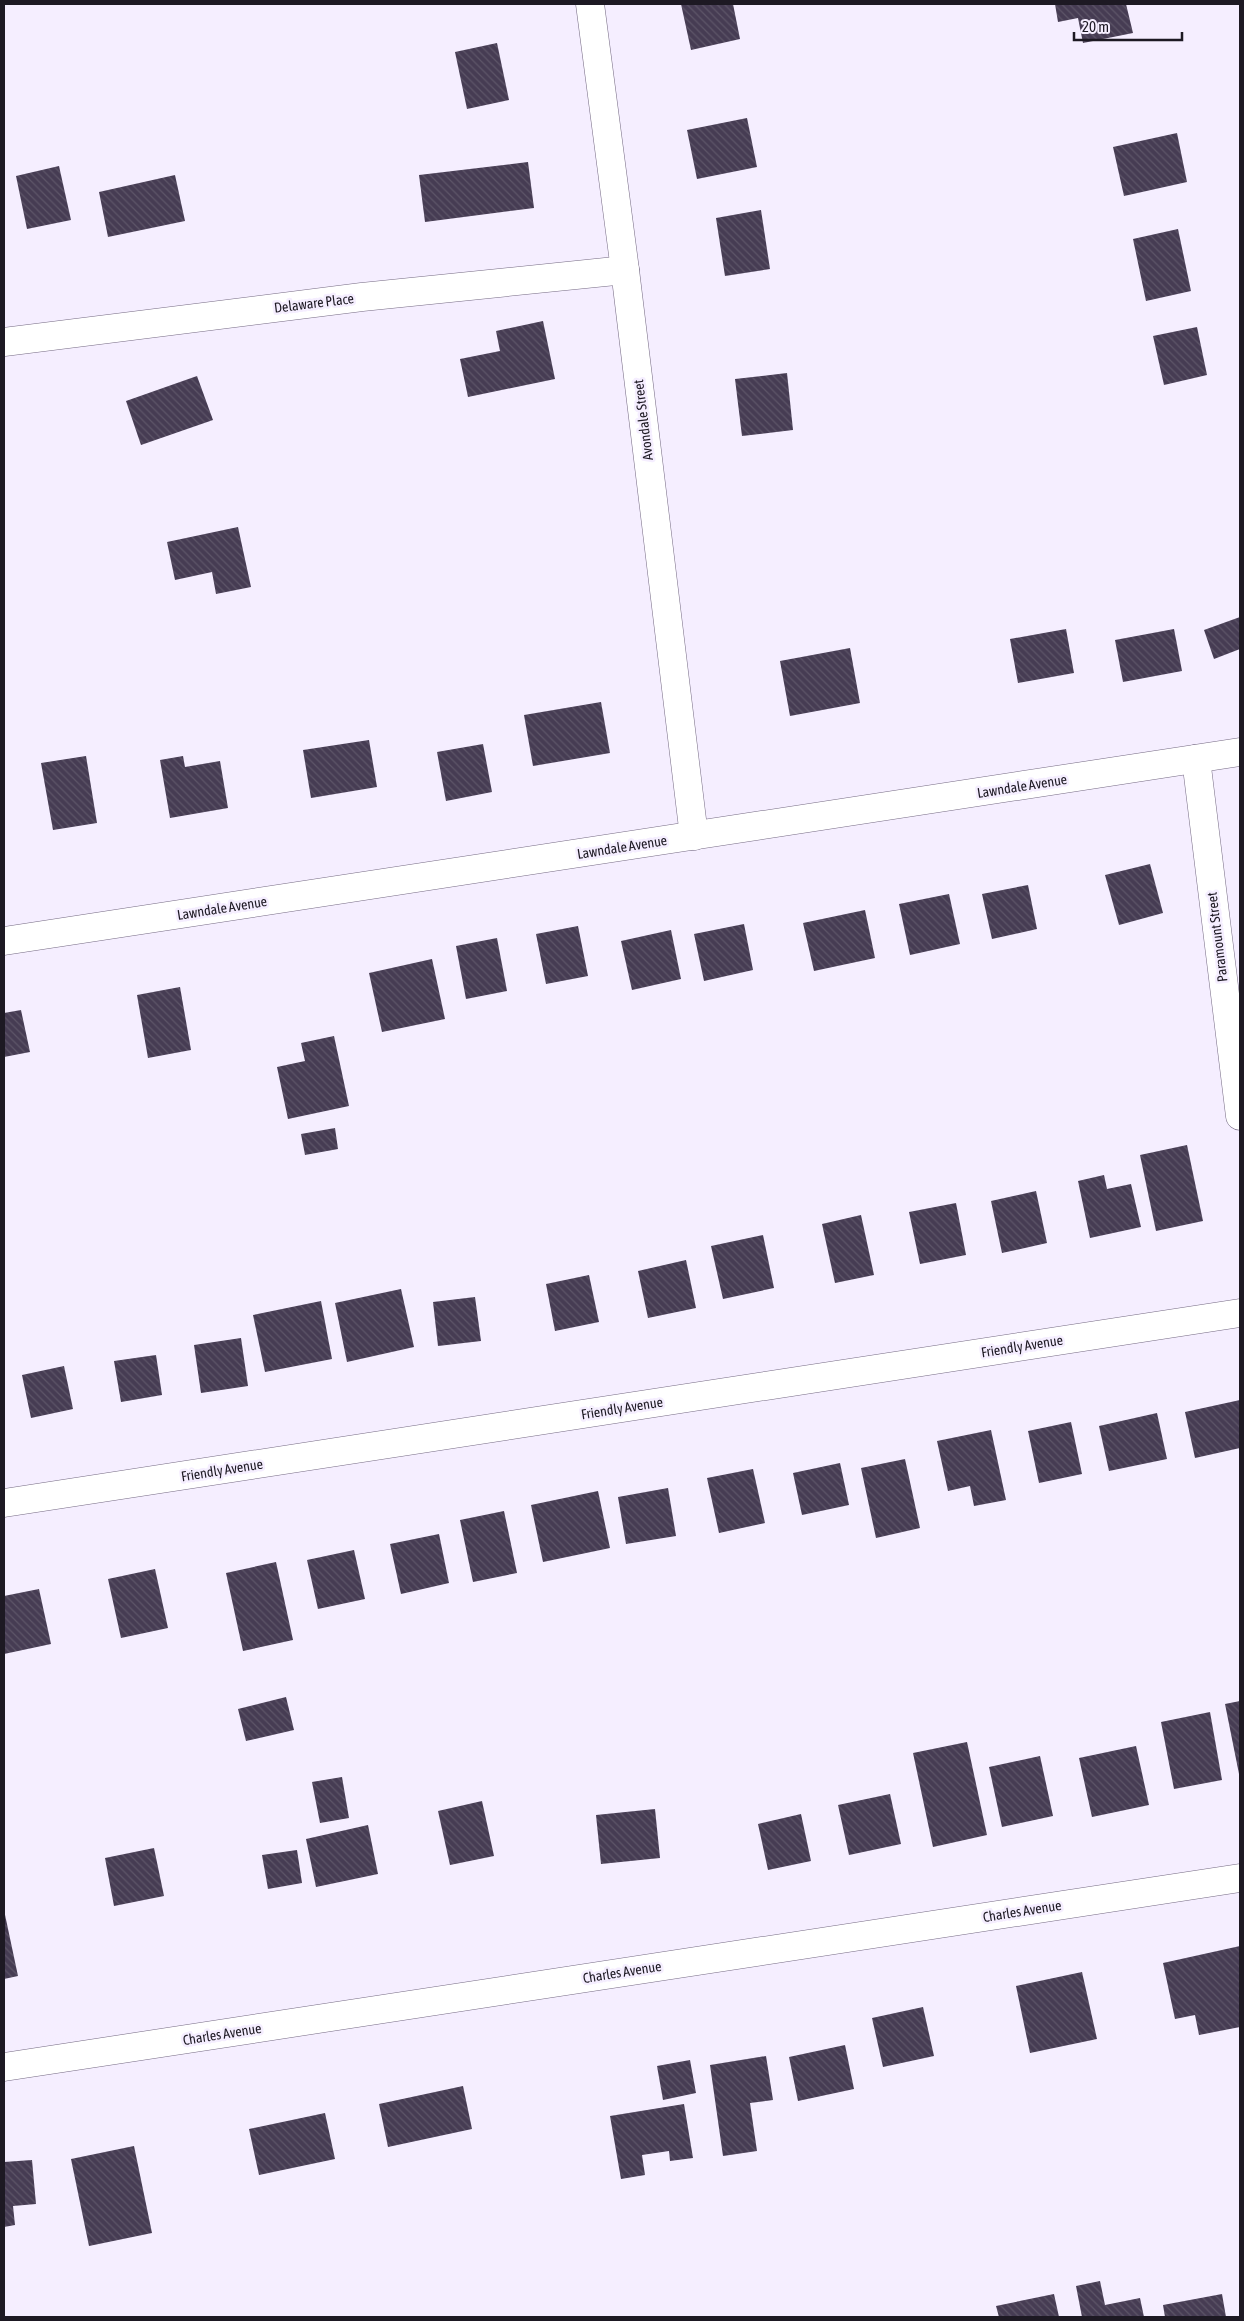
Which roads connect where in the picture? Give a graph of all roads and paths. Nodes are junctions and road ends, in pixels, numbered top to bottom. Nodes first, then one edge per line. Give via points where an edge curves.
1 (590, 4) edge
2 (626, 270) junction
3 (4, 342) edge
4 (1240, 752) edge
5 (1196, 759) junction
6 (694, 836) junction
7 (4, 941) edge
8 (1240, 1116) edge
9 (1240, 1313) edge
10 (4, 1504) edge
11 (1240, 1878) edge
12 (4, 2067) edge

1 - 2 street, Avondale Street
2 - 3 street, Delaware Place via 362,296
2 - 6 street, Avondale Street
4 - 5 street, Lawndale Avenue
5 - 6 street, Lawndale Avenue
5 - 8 street, Paramount Street
6 - 7 street, Lawndale Avenue
9 - 10 street, Friendly Avenue
11 - 12 street, Charles Avenue

